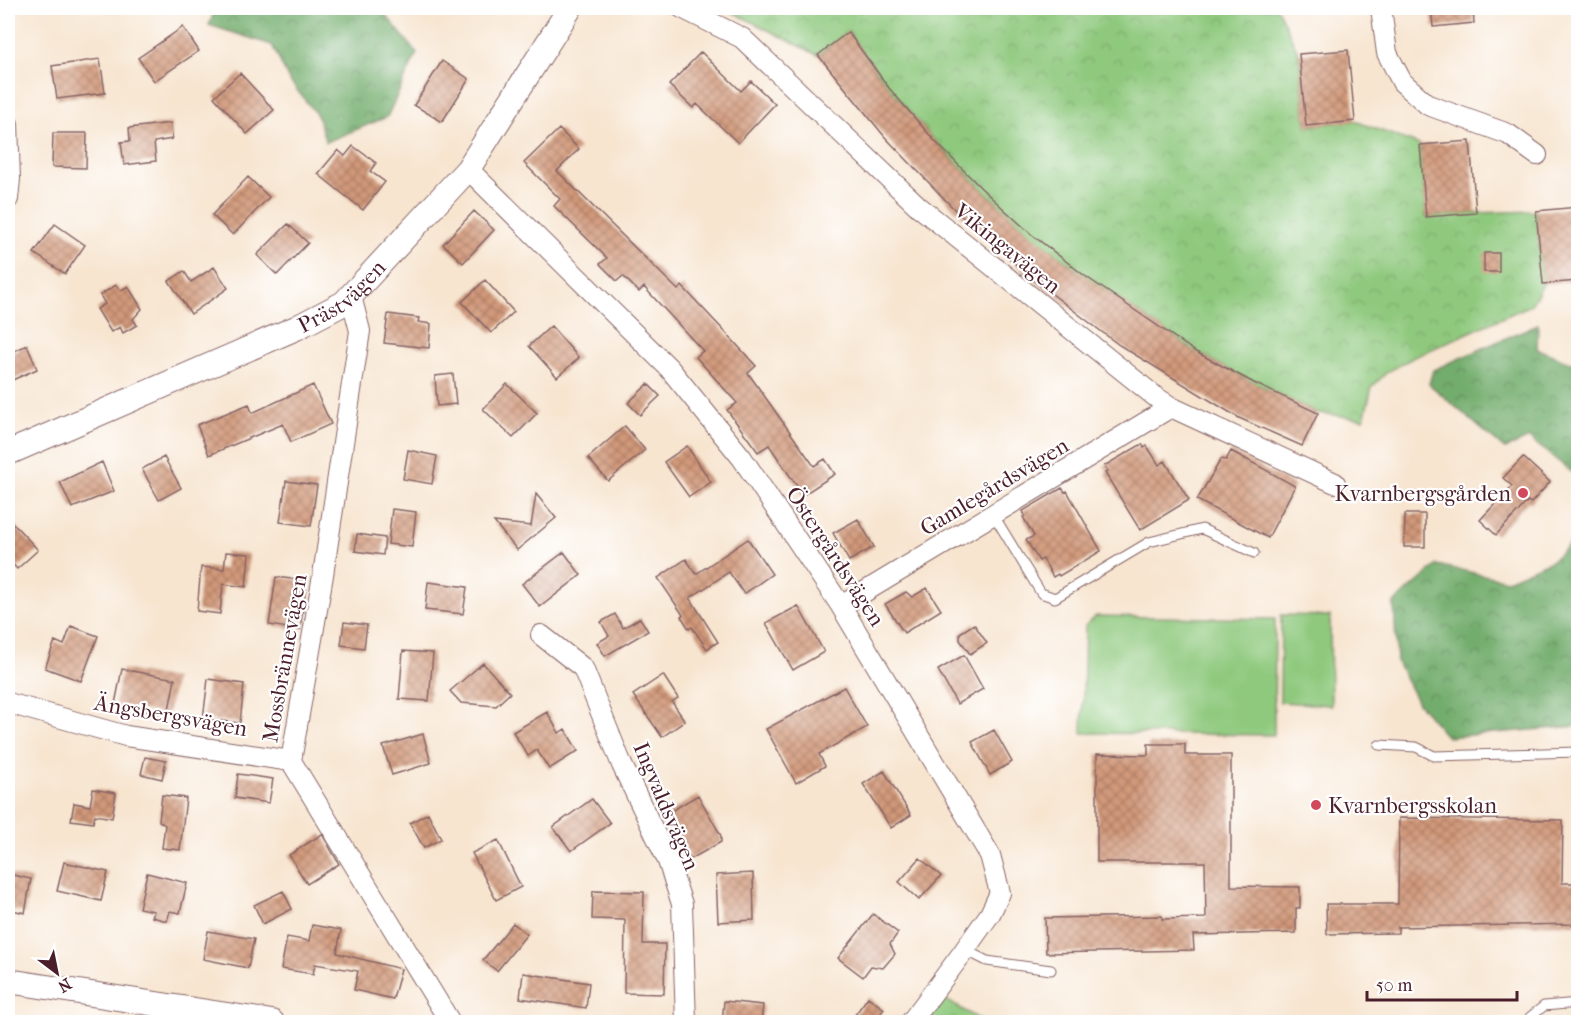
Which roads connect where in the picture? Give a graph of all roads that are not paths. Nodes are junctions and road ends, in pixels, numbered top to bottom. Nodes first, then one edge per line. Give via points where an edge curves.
1 (570, 8) edge
2 (682, 8) edge
3 (1381, 8) edge
4 (8, 124) edge
5 (1537, 155) dead end
6 (468, 169) junction
7 (8, 199) edge
8 (351, 296) junction
9 (1171, 407) junction
10 (8, 453) edge
11 (1335, 483) dead end
12 (993, 514) junction
13 (1254, 553) dead end
14 (841, 606) junction
15 (541, 635) dead end
16 (8, 703) edge
17 (1379, 745) dead end
18 (1578, 752) edge
19 (291, 761) junction
20 (965, 950) junction
21 (1051, 970) dead end
22 (8, 981) edge
23 (1578, 1003) edge
24 (1530, 1017) dead end
25 (272, 1023) edge
26 (450, 1023) edge
27 (686, 1023) edge
28 (911, 1023) edge

1 - 6 street, Prästvägen
2 - 9 street, Vikingavägen via 742,38 914,202
3 - 5 street via 1387,53 1402,82 1428,105 1508,134
4 - 7 street
6 - 8 street, Prästvägen
6 - 14 street, Östergårdsvägen via 669,368 742,458
8 - 10 street, Prästvägen via 296,328
8 - 19 street, Mossbrännevägen via 360,331
9 - 11 street, Vikingavägen
9 - 12 street, Gamlegårdsvägen
12 - 13 lane via 1041,593 1056,598 1149,542 1202,529
12 - 14 street, Gamlegårdsvägen
14 - 20 street, Östergårdsvägen via 990,855 1000,893
15 - 27 street, Ingvaldsvägen via 584,668 622,765 668,861 682,904
16 - 19 street, Ängsbergsvägen via 126,736
17 - 18 lane via 1416,747 1434,756
19 - 26 street, Mossbrännevägen
20 - 21 lane via 987,961
20 - 28 street, Östergårdsvägen
22 - 25 street
23 - 24 lane via 1544,1005

